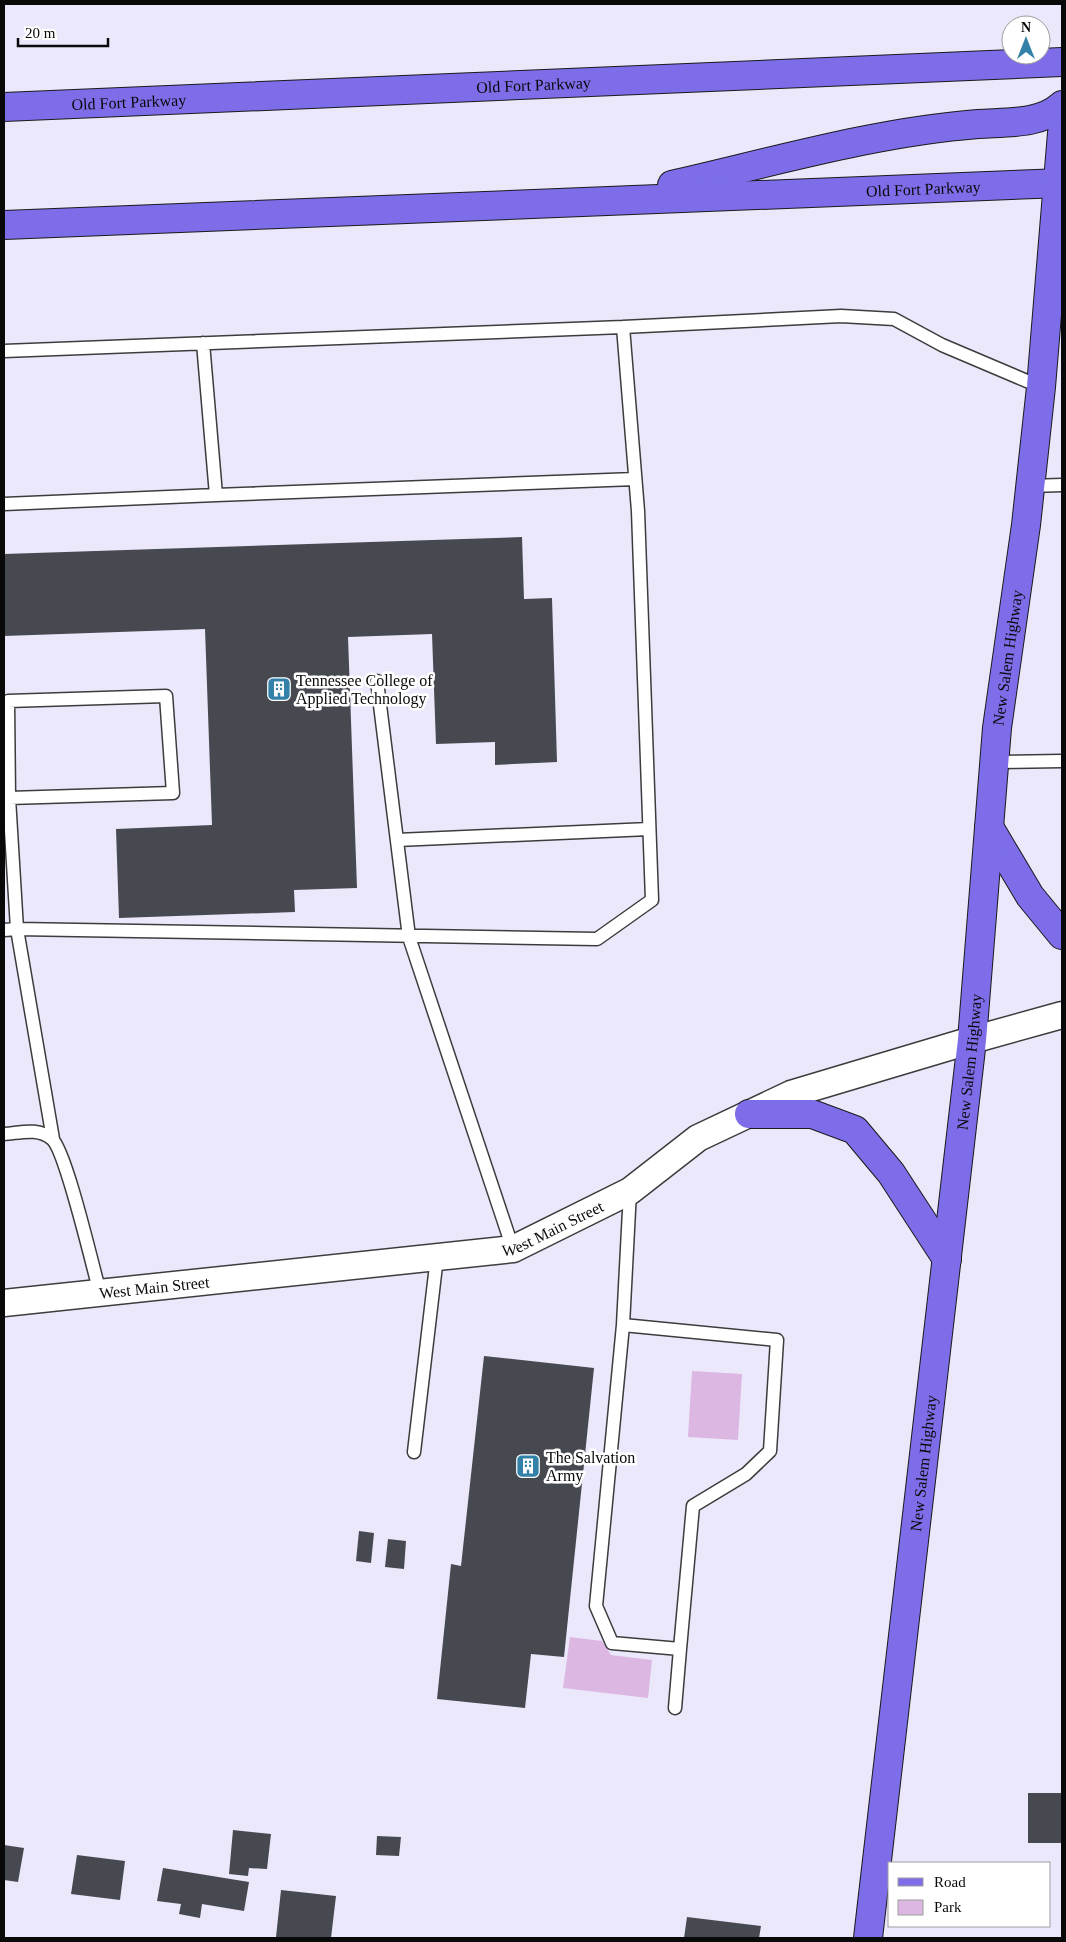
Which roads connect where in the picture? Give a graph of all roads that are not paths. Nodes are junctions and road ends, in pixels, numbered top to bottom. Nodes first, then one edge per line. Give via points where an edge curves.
1 (1062, 62) edge
2 (1062, 106) edge
3 (4, 107) edge
4 (1062, 133) edge
5 (1061, 183) edge
6 (607, 200) junction
7 (4, 225) edge
8 (623, 327) junction
9 (203, 343) junction
10 (4, 351) edge
11 (1041, 387) junction
12 (635, 479) junction
13 (1030, 486) junction
14 (1062, 486) edge
15 (216, 495) junction
16 (4, 504) edge
17 (377, 681) dead end
18 (1062, 761) edge
19 (994, 762) junction
20 (6, 799) edge
21 (989, 827) junction
22 (649, 829) junction
23 (397, 840) junction
24 (10, 929) edge
25 (1062, 935) edge
26 (409, 937) junction
27 (1062, 1015) edge
28 (972, 1040) junction
29 (749, 1114) junction
30 (4, 1134) edge
31 (53, 1139) junction
32 (630, 1190) junction
33 (512, 1249) junction
34 (437, 1257) junction
35 (947, 1259) junction
36 (100, 1293) junction
37 (4, 1303) edge
38 (623, 1326) junction
39 (414, 1452) dead end
40 (680, 1649) junction
41 (675, 1708) dead end
42 (868, 1938) edge

1 - 3 main road, Old Fort Parkway
2 - 6 main road via 1055,112 1028,120 910,131
4 - 5 main road, New Salem Highway
5 - 6 main road, Old Fort Parkway
5 - 11 main road, New Salem Highway
6 - 7 main road, Old Fort Parkway
8 - 9 lane
8 - 11 lane via 840,316 894,319 942,345
8 - 12 lane
9 - 10 lane
9 - 15 lane
11 - 13 main road, New Salem Highway
12 - 15 lane
12 - 22 lane
13 - 14 lane
13 - 19 main road, New Salem Highway
15 - 16 lane
17 - 23 lane
18 - 19 lane
19 - 21 main road, New Salem Highway
20 - 20 lane via 8,701 166,696 173,793
20 - 24 lane
21 - 25 main road via 1030,896
21 - 28 main road, New Salem Highway
22 - 23 lane
22 - 26 lane via 652,900 597,939
23 - 26 lane
24 - 26 lane
24 - 31 lane
26 - 33 lane
27 - 28 street, West Main Street
28 - 29 street, West Main Street via 792,1094
28 - 35 main road, New Salem Highway
29 - 32 street, West Main Street via 698,1138
29 - 35 main road via 812,1114 855,1130 891,1174
30 - 31 lane via 38,1131
31 - 36 lane via 64,1162
32 - 33 street, West Main Street
32 - 38 lane
33 - 34 street, West Main Street
34 - 36 street, West Main Street
34 - 39 lane
35 - 42 main road, New Salem Highway
36 - 37 street, West Main Street
38 - 40 lane via 596,1606 612,1643
38 - 40 lane via 777,1340 770,1451 746,1474 693,1506
40 - 41 lane

